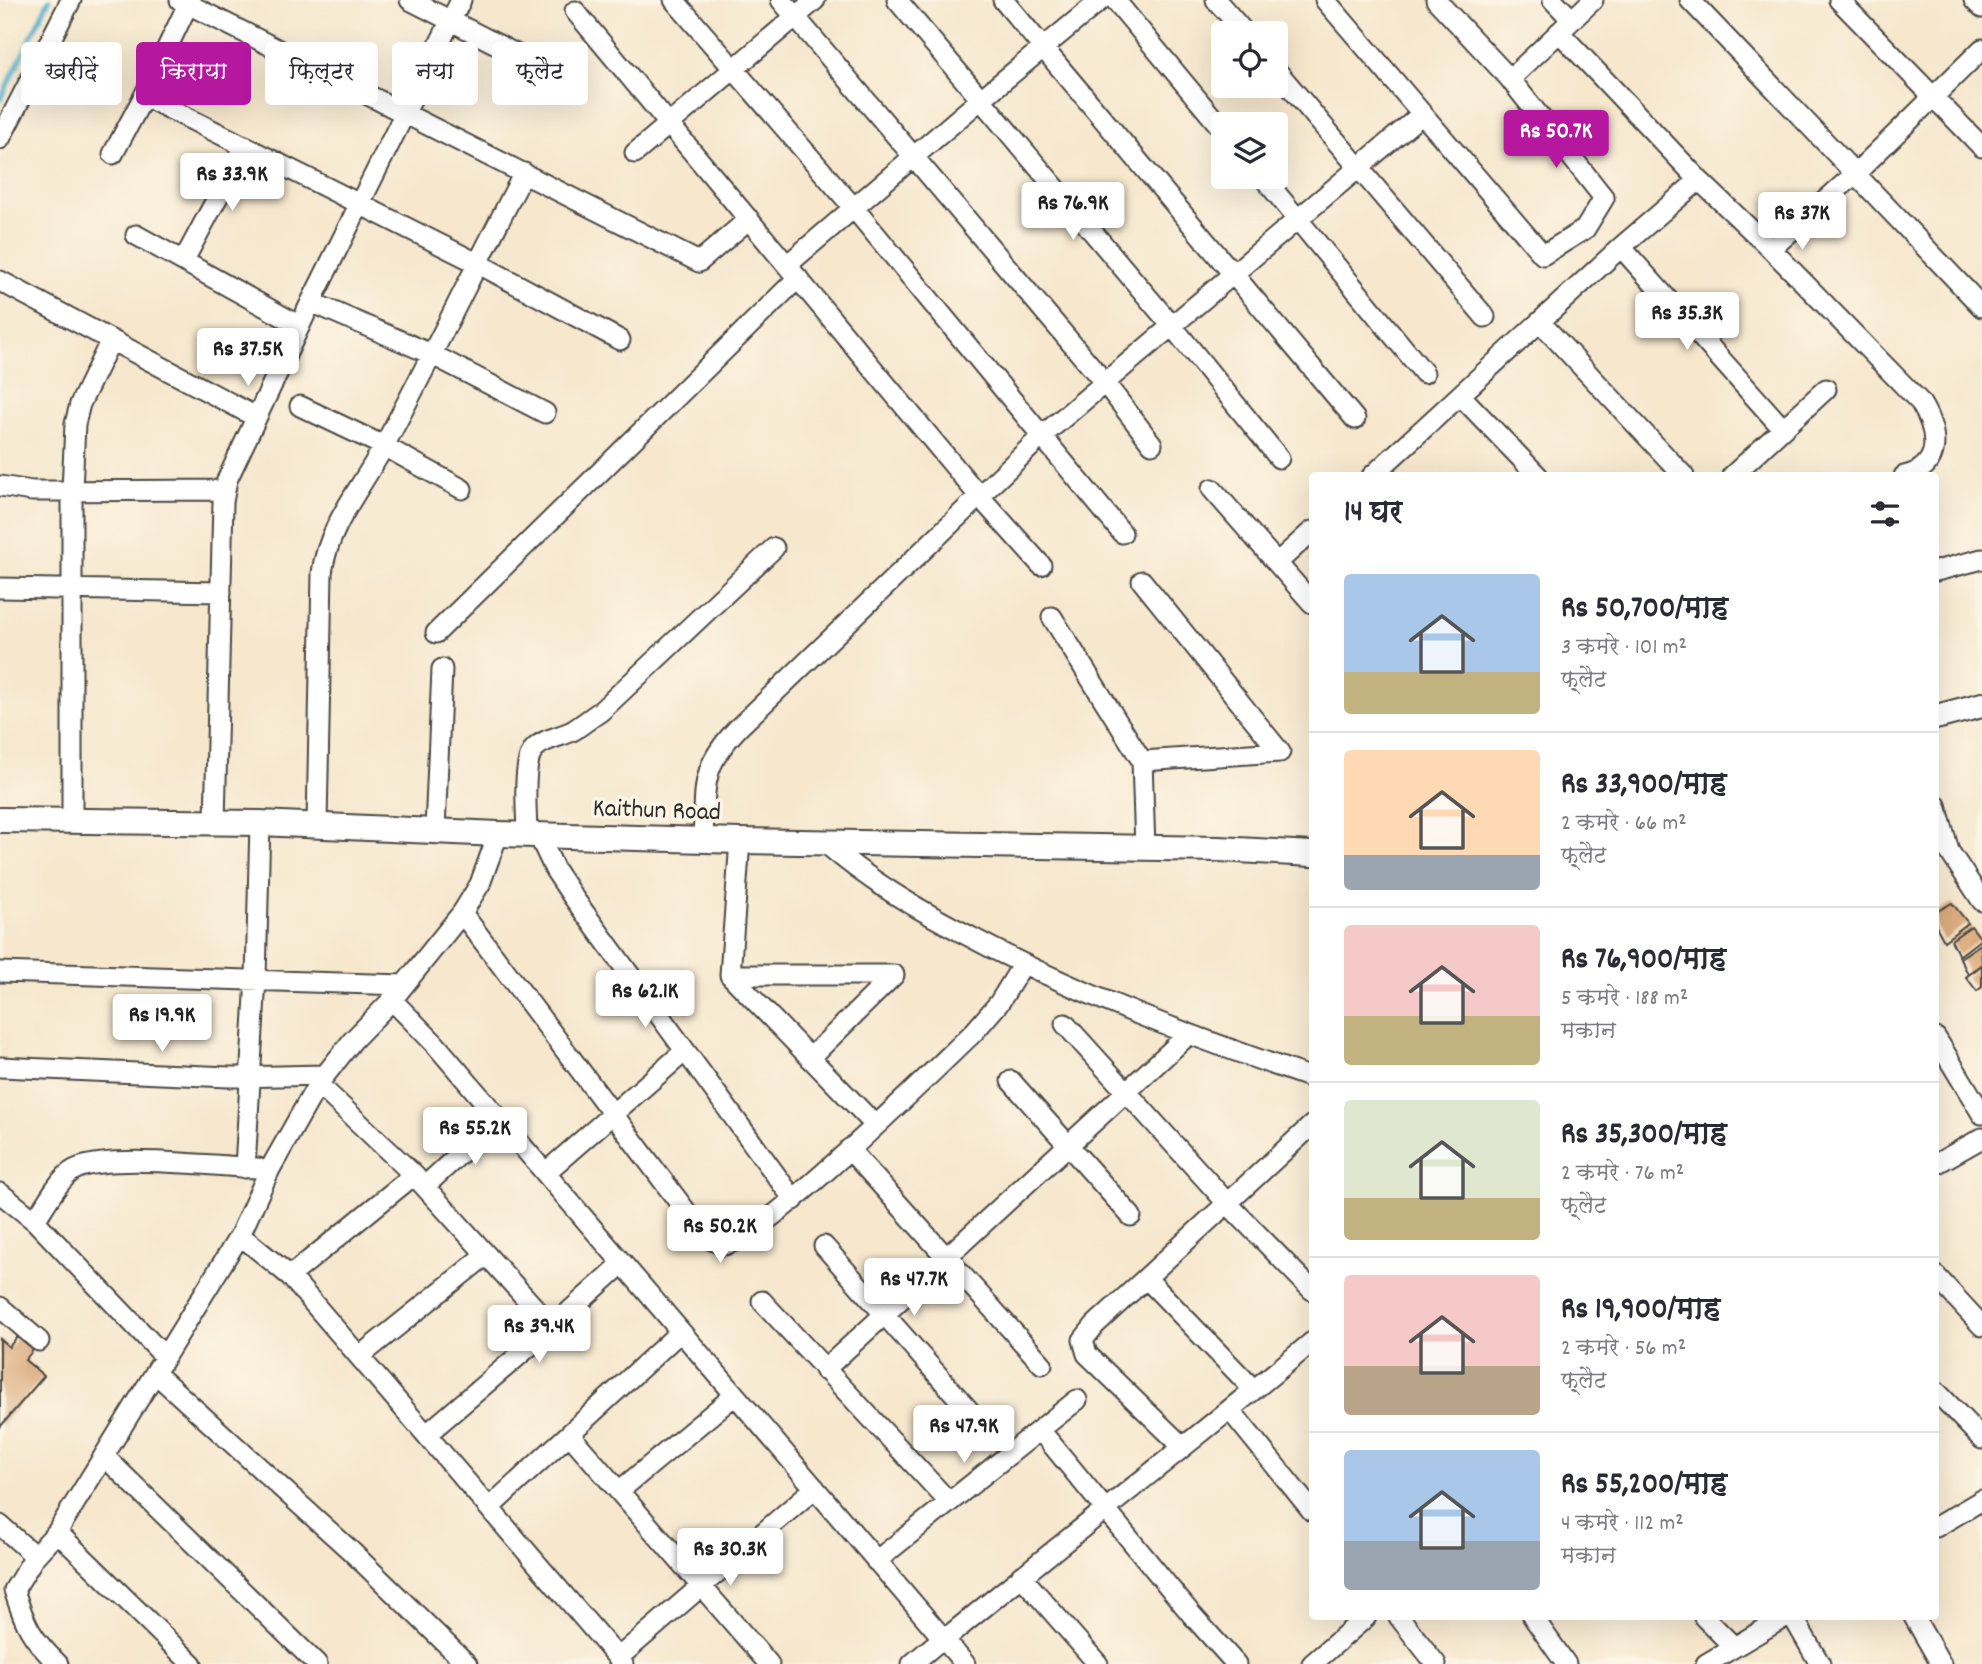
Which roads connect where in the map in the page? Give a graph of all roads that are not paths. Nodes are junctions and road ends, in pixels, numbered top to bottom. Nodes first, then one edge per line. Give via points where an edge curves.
1 (71, 0) edge
2 (410, 0) edge
3 (461, 0) edge
4 (674, 0) edge
5 (781, 0) edge
6 (815, 0) edge
7 (897, 0) edge
8 (1003, 0) edge
9 (1101, 0) edge
10 (1115, 0) edge
11 (1216, 0) edge
12 (1325, 0) edge
13 (1436, 0) edge
14 (1553, 0) edge
15 (1593, 0) edge
16 (1690, 0) edge
17 (1839, 0) edge
18 (1974, 0) edge
19 (186, 1) edge
20 (1982, 8) edge
21 (575, 11) dead end
22 (795, 17) junction
23 (451, 20) junction
24 (1234, 21) edge
25 (1565, 26) junction
26 (168, 42) edge
27 (494, 42) edge
28 (1043, 48) junction
29 (1982, 49) edge
30 (733, 69) junction
31 (1510, 79) junction
32 (1288, 84) edge
33 (1933, 97) junction
34 (980, 100) junction
35 (139, 105) edge
36 (162, 105) edge
37 (406, 113) junction
38 (1422, 114) junction
39 (1211, 116) edge
40 (669, 123) junction
41 (0, 139) edge
42 (244, 146) junction
43 (1982, 147) edge
44 (635, 153) dead end
45 (113, 154) dead end
46 (913, 157) junction
47 (1359, 168) junction
48 (524, 173) junction
49 (1856, 173) junction
50 (1699, 180) junction
51 (1273, 189) edge
52 (360, 206) junction
53 (853, 207) junction
54 (749, 219) junction
55 (1297, 219) junction
56 (136, 234) dead end
57 (1621, 247) junction
58 (1771, 249) junction
59 (184, 260) junction
60 (477, 263) junction
61 (792, 271) junction
62 (1233, 274) junction
63 (0, 281) edge
64 (311, 302) junction
65 (1982, 307) edge
66 (1485, 317) dead end
67 (1540, 322) junction
68 (300, 326) junction
69 (1172, 326) junction
70 (111, 340) junction
71 (620, 340) dead end
72 (431, 354) junction
73 (1424, 373) dead end
74 (1105, 383) junction
75 (1826, 389) dead end
76 (1461, 395) junction
77 (300, 406) dead end
78 (545, 414) dead end
79 (256, 417) junction
80 (1355, 419) dead end
81 (1783, 429) junction
82 (1044, 435) junction
83 (1152, 444) dead end
84 (384, 446) junction
85 (1279, 458) dead end
86 (1377, 472) edge
87 (1534, 472) edge
88 (1680, 472) edge
89 (1736, 472) edge
90 (1913, 472) edge
91 (0, 486) edge
92 (463, 489) dead end
93 (1212, 489) dead end
94 (224, 490) junction
95 (72, 491) junction
96 (979, 496) junction
97 (1122, 533) dead end
98 (1309, 534) edge
99 (774, 548) dead end
100 (1982, 559) edge
101 (1277, 563) junction
102 (1041, 565) dead end
103 (1939, 570) edge
104 (1142, 581) dead end
105 (0, 588) edge
106 (73, 590) junction
107 (221, 592) junction
108 (1309, 600) edge
109 (1052, 617) dead end
110 (436, 633) dead end
111 (442, 669) dead end
112 (1982, 705) edge
113 (1939, 716) edge
114 (1142, 761) junction
115 (1939, 816) edge
116 (0, 820) edge
117 (72, 821) junction
118 (215, 822) junction
119 (260, 822) junction
120 (317, 824) junction
121 (435, 830) junction
122 (498, 834) junction
123 (532, 834) junction
124 (703, 839) junction
125 (740, 841) junction
126 (823, 841) junction
127 (1145, 848) junction
128 (1309, 854) edge
129 (1982, 901) edge
130 (462, 913) junction
131 (1023, 964) junction
132 (0, 972) edge
133 (730, 975) junction
134 (256, 978) junction
135 (398, 992) junction
136 (1065, 1024) dead end
137 (1188, 1035) junction
138 (1939, 1043) edge
139 (685, 1051) junction
140 (810, 1058) junction
141 (0, 1068) edge
142 (251, 1077) junction
143 (1309, 1077) edge
144 (321, 1080) junction
145 (1011, 1081) dead end
146 (1126, 1093) junction
147 (613, 1114) junction
148 (1982, 1114) edge
149 (498, 1119) junction
150 (875, 1125) junction
151 (1309, 1132) edge
152 (1982, 1138) edge
153 (1068, 1145) junction
154 (849, 1149) junction
155 (1939, 1162) edge
156 (245, 1168) junction
157 (270, 1169) junction
158 (545, 1173) junction
159 (420, 1180) junction
160 (0, 1194) edge
161 (794, 1200) junction
162 (1228, 1205) junction
163 (1131, 1216) dead end
164 (35, 1222) junction
165 (240, 1235) junction
166 (824, 1246) dead end
167 (486, 1255) junction
168 (946, 1257) junction
169 (623, 1263) junction
170 (290, 1276) junction
171 (1147, 1279) junction
172 (1939, 1279) edge
173 (1309, 1287) edge
174 (762, 1301) dead end
175 (0, 1307) edge
176 (884, 1315) junction
177 (1982, 1326) edge
178 (552, 1327) junction
179 (680, 1332) junction
180 (39, 1340) dead end
181 (1309, 1344) edge
182 (360, 1356) junction
183 (159, 1364) junction
184 (1042, 1364) dead end
185 (824, 1370) junction
186 (1254, 1390) junction
187 (1939, 1394) edge
188 (735, 1395) junction
189 (1077, 1400) dead end
190 (1230, 1410) junction
191 (974, 1416) dead end
192 (1041, 1430) junction
193 (427, 1434) junction
194 (570, 1435) junction
195 (1982, 1438) edge
196 (1183, 1447) junction
197 (104, 1456) junction
198 (815, 1488) junction
199 (619, 1490) junction
200 (1982, 1500) edge
201 (949, 1503) junction
202 (1309, 1507) edge
203 (489, 1508) junction
204 (1105, 1509) junction
205 (0, 1525) edge
206 (1939, 1525) edge
207 (57, 1532) junction
208 (35, 1556) junction
209 (876, 1561) junction
210 (1021, 1576) junction
211 (702, 1587) junction
212 (1363, 1620) edge
213 (1401, 1620) edge
214 (1535, 1620) edge
215 (1707, 1620) edge
216 (1780, 1620) edge
217 (1795, 1620) edge
218 (1916, 1620) edge
219 (944, 1639) junction
220 (1734, 1647) junction
221 (621, 1661) edge
222 (58, 1664) edge
223 (192, 1664) edge
224 (317, 1664) edge
225 (467, 1664) edge
226 (769, 1664) edge
227 (912, 1664) edge
228 (965, 1664) edge
229 (1098, 1664) edge
230 (1236, 1664) edge
231 (1312, 1664) edge
232 (1436, 1664) edge
233 (1566, 1664) edge
234 (1706, 1664) edge
235 (1820, 1664) edge
236 (1941, 1664) edge

1 - 41 street
2 - 23 street
3 - 23 street
4 - 30 street
5 - 22 street
6 - 22 street
7 - 34 street
8 - 28 street
9 - 28 street
10 - 39 street
11 - 24 street
12 - 38 street
13 - 31 street
14 - 25 street
15 - 25 street
16 - 49 street
17 - 33 street
18 - 20 street
19 - 26 street
19 - 37 street
21 - 40 street
22 - 30 street
22 - 46 street
23 - 27 street
23 - 37 street
25 - 31 street
25 - 50 street
28 - 34 street
28 - 62 street
29 - 33 street
30 - 40 street
30 - 53 street
31 - 38 street via 1604,198 1585,229 1543,255
32 - 47 street
33 - 43 street
33 - 49 street
34 - 46 street
34 - 69 street
35 - 45 street
36 - 42 street
37 - 48 street
37 - 52 street
38 - 47 street
40 - 44 street
40 - 54 street
42 - 52 street
42 - 59 street
46 - 53 street
46 - 74 street
47 - 55 street
47 - 66 street
48 - 54 street via 699,262
48 - 60 street
49 - 58 street
49 - 65 street
50 - 57 street
50 - 58 street
51 - 55 street
52 - 60 street
52 - 64 street
53 - 61 street
53 - 82 street
54 - 61 street
55 - 62 street
55 - 73 street
56 - 59 street
57 - 67 street
57 - 81 street
58 - 90 street via 1926,412 1934,443 1932,459
59 - 68 street
60 - 71 street
60 - 72 street
61 - 96 street
61 - 110 street
62 - 69 street
62 - 80 street
63 - 70 street
64 - 68 street
64 - 72 street
67 - 76 street
67 - 88 street
68 - 79 street
69 - 74 street
69 - 85 street
70 - 79 street
70 - 95 street via 77,414
72 - 78 street
72 - 84 street
74 - 82 street
74 - 83 street
75 - 81 street
76 - 86 street
76 - 87 street
77 - 84 street
79 - 94 street
81 - 89 street
82 - 96 street
82 - 97 street
84 - 92 street
84 - 120 street via 331,539 324,561
91 - 95 street
93 - 101 street
94 - 95 street
94 - 107 street
95 - 106 street
96 - 102 street
96 - 124 street via 722,745 706,779
98 - 101 street
99 - 123 street via 601,711 573,731 533,749 527,769
100 - 103 street
101 - 108 street
104 - 114 street via 1280,752
105 - 106 street
106 - 107 street
106 - 117 street
107 - 118 street
109 - 114 street
111 - 121 street
112 - 113 street
114 - 127 street
115 - 129 street via 1949,851
116 - 117 street, Kaithun Road
117 - 118 street, Kaithun Road
118 - 119 street, Kaithun Road
119 - 120 street, Kaithun Road
119 - 134 street
120 - 121 street, Kaithun Road
121 - 122 street, Kaithun Road
122 - 123 street, Kaithun Road
122 - 130 street via 480,884
123 - 124 street, Kaithun Road
123 - 139 street via 572,897
124 - 125 street, Kaithun Road
125 - 126 street, Kaithun Road
125 - 133 street
126 - 127 street, Kaithun Road
126 - 131 street via 890,893
127 - 128 street, Kaithun Road
130 - 135 street
130 - 147 street
131 - 137 street
131 - 150 street via 974,1032
132 - 134 street
133 - 140 street
133 - 140 street via 894,975
134 - 135 street
134 - 142 street
135 - 144 street
135 - 149 street
136 - 146 street
137 - 143 street
137 - 146 street
138 - 148 street
139 - 147 street
139 - 161 street
140 - 150 street
141 - 142 street
142 - 144 street
142 - 156 street
144 - 157 street
144 - 159 street
145 - 153 street
146 - 153 street
146 - 162 street
147 - 158 street
147 - 161 street via 697,1226 717,1244 737,1242
149 - 158 street
149 - 159 street
150 - 154 street
151 - 162 street
152 - 155 street
153 - 163 street
153 - 168 street
154 - 161 street
154 - 168 street
156 - 157 street
156 - 164 street via 117,1161 92,1164 72,1171
157 - 165 street
158 - 169 street
159 - 167 street
159 - 170 street
160 - 164 street
162 - 171 street
162 - 173 street
164 - 183 street
165 - 170 street
165 - 183 street
166 - 176 street
167 - 178 street
167 - 182 street
168 - 176 street
168 - 184 street
169 - 178 street
169 - 179 street
170 - 182 street
171 - 186 street
171 - 196 street via 1094,1325 1083,1347
172 - 177 street
174 - 185 street
175 - 180 street
176 - 185 street
176 - 191 street
178 - 193 street
179 - 188 street
179 - 194 street
181 - 186 street
182 - 193 street
183 - 197 street
183 - 225 street
185 - 201 street
186 - 190 street
187 - 195 street
188 - 198 street
188 - 199 street
189 - 192 street
190 - 196 street
190 - 202 street
192 - 201 street
192 - 204 street
193 - 203 street
194 - 199 street
194 - 203 street
196 - 204 street
197 - 207 street
197 - 224 street
198 - 209 street
198 - 211 street
199 - 211 street
200 - 206 street
201 - 209 street
203 - 221 street
204 - 210 street
204 - 230 street
205 - 208 street
207 - 208 street
207 - 223 street
208 - 222 street via 14,1590 33,1638
209 - 219 street
210 - 219 street
210 - 229 street
211 - 221 street
211 - 226 street
212 - 231 street
213 - 232 street
214 - 233 street
215 - 220 street
216 - 220 street
217 - 235 street
218 - 236 street
219 - 227 street
219 - 228 street
220 - 234 street

